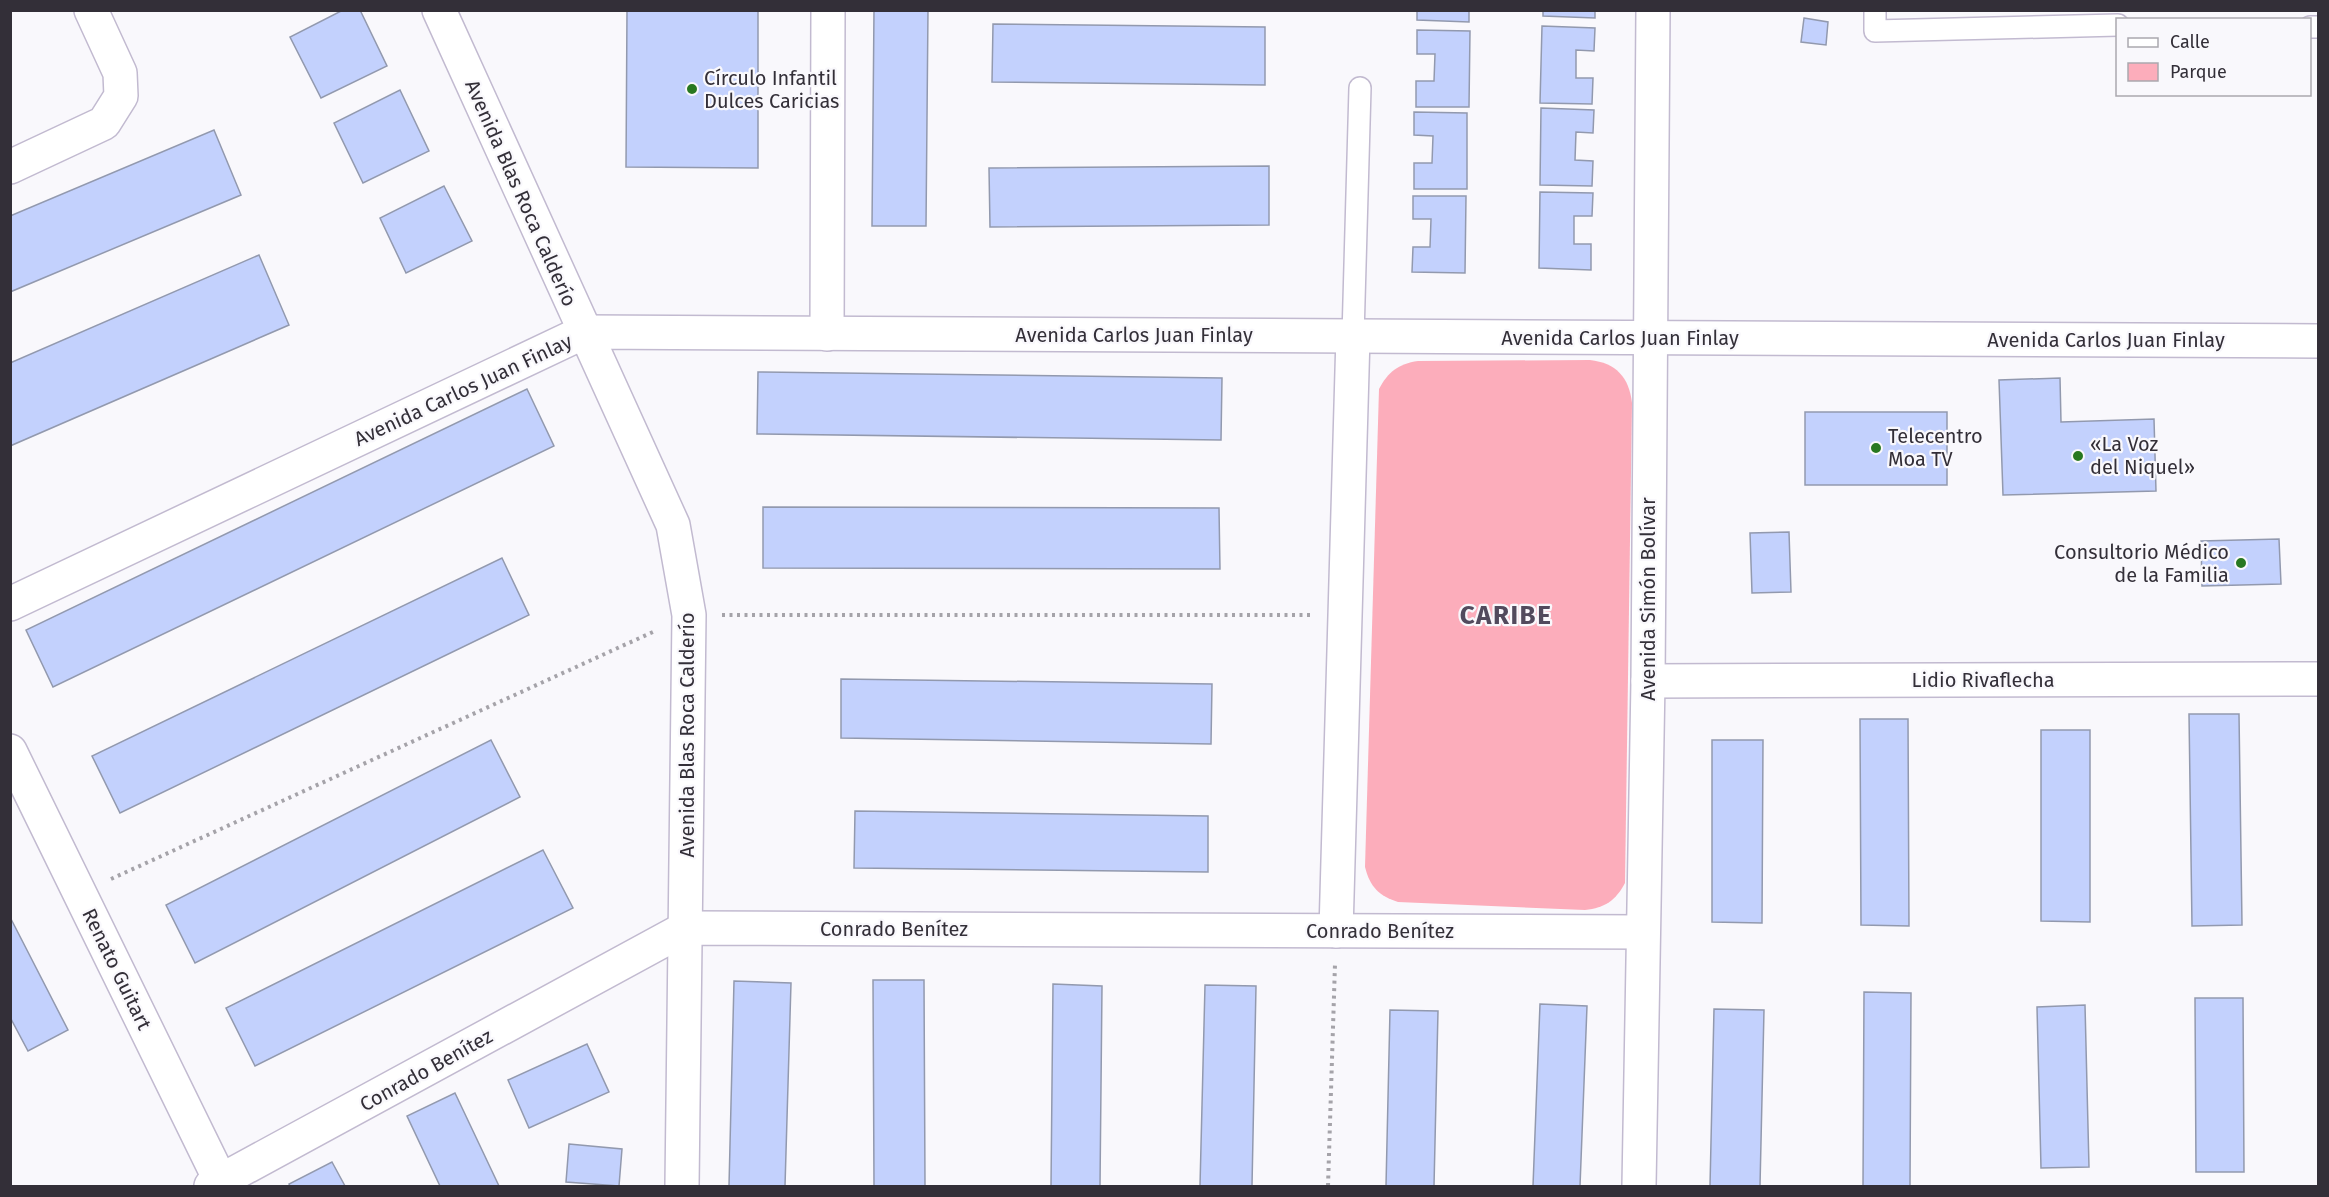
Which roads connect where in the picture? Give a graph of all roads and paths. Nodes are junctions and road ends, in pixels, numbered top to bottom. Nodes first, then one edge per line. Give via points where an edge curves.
1 (91, 10) edge
2 (439, 10) edge
3 (828, 10) edge
4 (1653, 10) edge
5 (1875, 10) edge
6 (2116, 25) edge
7 (1360, 88) dead end
8 (10, 167) edge
9 (584, 332) junction
10 (827, 334) junction
11 (1353, 336) junction
12 (1649, 338) junction
13 (2319, 341) edge
14 (10, 604) edge
15 (689, 615) junction
16 (1345, 615) junction
17 (2319, 680) edge
18 (1648, 681) junction
19 (10, 751) edge
20 (80, 893) junction
21 (686, 928) junction
22 (1336, 931) junction
23 (1642, 932) junction
24 (218, 1185) edge
25 (682, 1186) edge
26 (1328, 1186) edge
27 (1639, 1186) edge

1 - 8 street via 120,73 121,96 104,123
2 - 9 street, Avenida Blas Roca Calderío
3 - 10 street
4 - 12 street, Avenida Simón Bolívar
5 - 6 lane via 1875,31
7 - 11 lane
9 - 10 street, Avenida Carlos Juan Finlay
9 - 14 street, Avenida Carlos Juan Finlay
9 - 15 street, Avenida Blas Roca Calderío via 673,525
10 - 11 street, Avenida Carlos Juan Finlay
11 - 12 street, Avenida Carlos Juan Finlay
11 - 16 street
12 - 13 street, Avenida Carlos Juan Finlay
12 - 18 street, Avenida Simón Bolívar
15 - 16 path
15 - 20 path
15 - 21 street, Avenida Blas Roca Calderío
16 - 22 street
17 - 18 street, Lidio Rivaflecha
18 - 23 street, Avenida Simón Bolívar
19 - 20 street, Renato Guitart
20 - 24 street, Renato Guitart
21 - 22 street, Conrado Benítez
21 - 24 street, Conrado Benítez
21 - 25 street, Avenida Blas Roca Calderío
22 - 23 street, Conrado Benítez
22 - 26 path
23 - 27 street, Avenida Simón Bolívar

